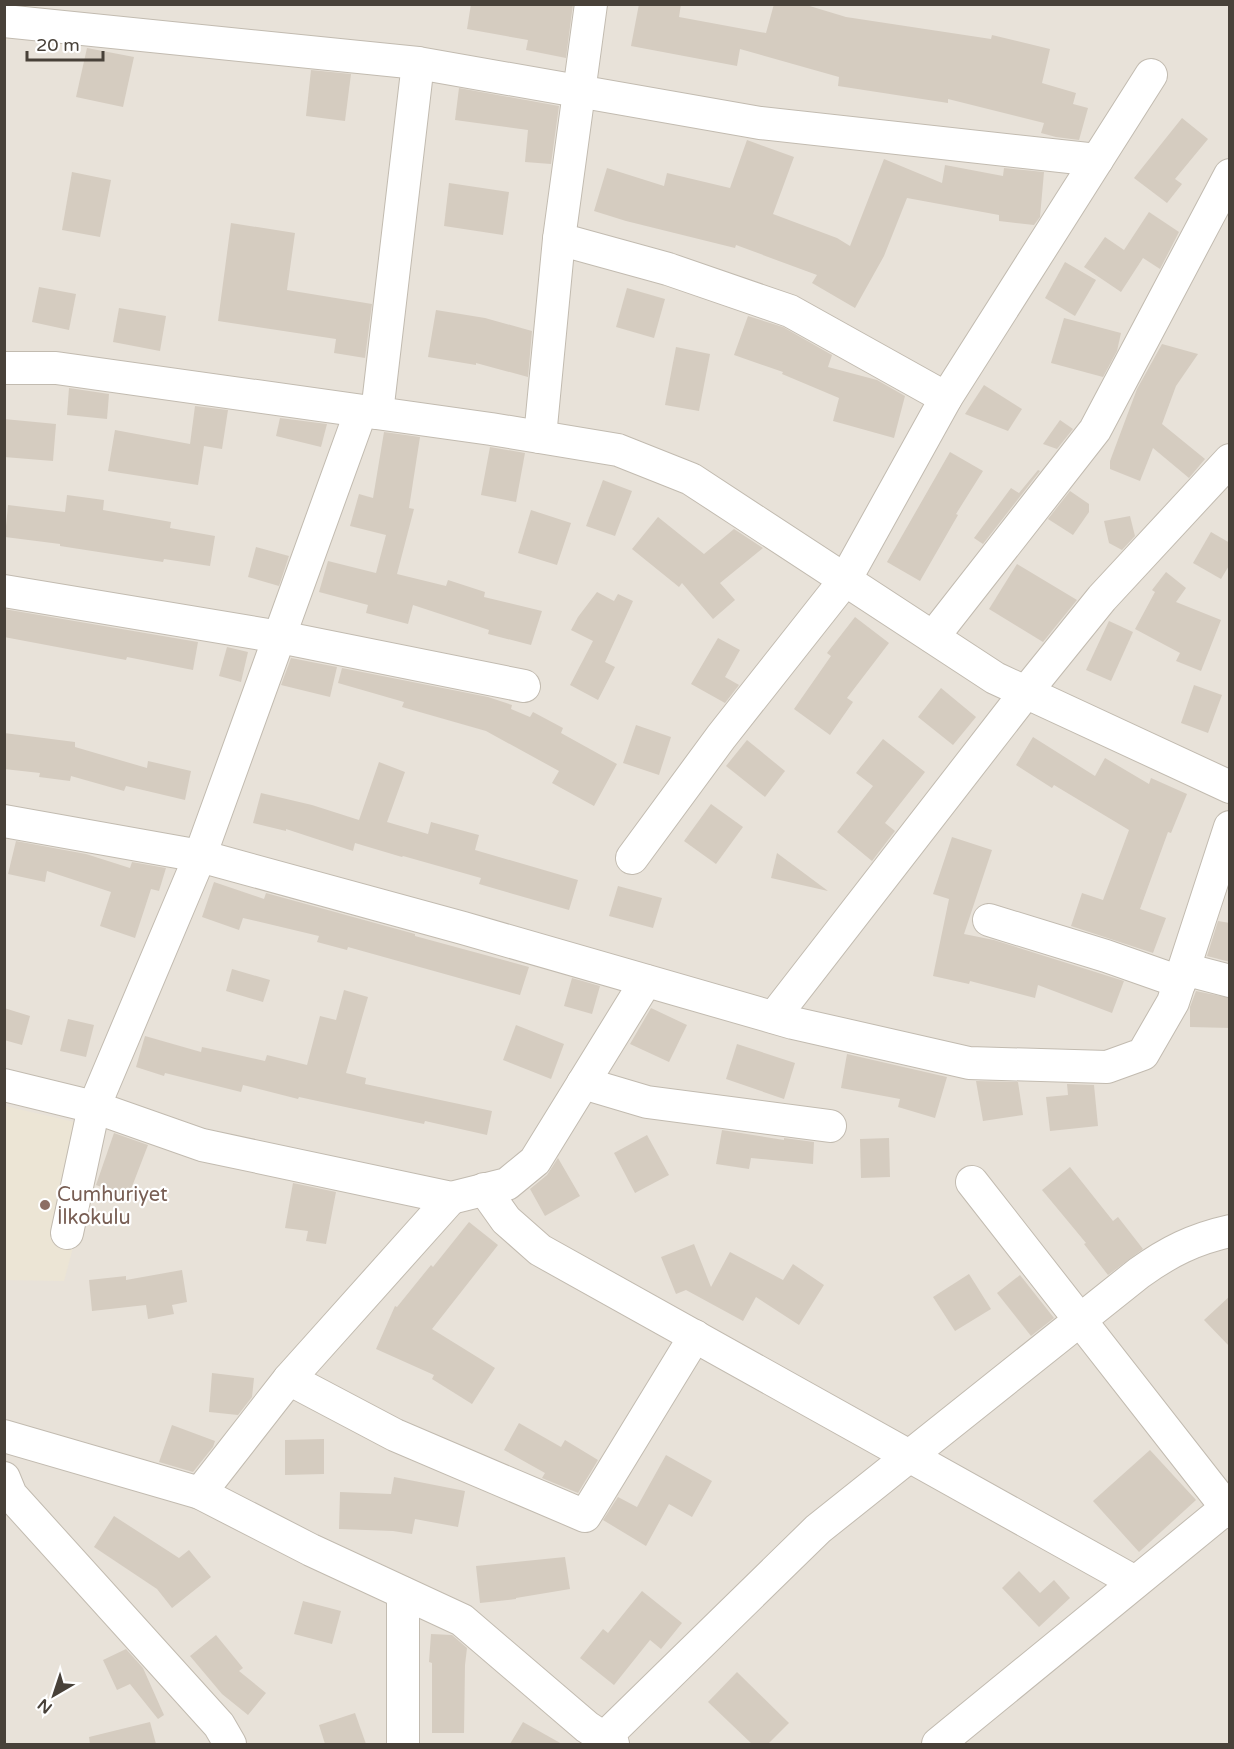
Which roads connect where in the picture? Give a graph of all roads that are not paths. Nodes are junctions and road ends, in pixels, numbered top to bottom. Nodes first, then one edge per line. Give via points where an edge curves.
1 (591, 4) edge
2 (4, 21) edge
3 (418, 63) junction
4 (1151, 75) dead end
5 (580, 90) junction
6 (1097, 160) junction
7 (1230, 175) edge
8 (559, 240) junction
9 (4, 368) edge
10 (946, 398) junction
11 (369, 412) junction
12 (540, 437) junction
13 (1230, 460) edge
14 (845, 580) junction
15 (4, 591) edge
16 (280, 637) junction
17 (933, 637) junction
18 (524, 686) dead end
19 (1026, 692) junction
20 (1230, 787) edge
21 (4, 821) edge
22 (1230, 827) edge
23 (200, 856) junction
24 (632, 858) dead end
25 (988, 920) dead end
26 (1182, 976) junction
27 (645, 981) junction
28 (1230, 981) edge
29 (774, 1017) junction
30 (583, 1083) junction
31 (4, 1085) edge
32 (94, 1107) junction
33 (830, 1126) dead end
34 (972, 1182) dead end
35 (484, 1190) junction
36 (451, 1198) junction
37 (1230, 1231) edge
38 (68, 1233) dead end
39 (1080, 1320) junction
40 (695, 1336) junction
41 (289, 1379) junction
42 (4, 1436) edge
43 (910, 1456) junction
44 (4, 1478) edge
45 (200, 1493) junction
46 (1228, 1508) edge
47 (1135, 1582) junction
48 (402, 1593) junction
49 (604, 1742) edge
50 (230, 1744) edge
51 (403, 1744) edge
52 (938, 1744) edge

1 - 5 street
2 - 3 street
3 - 5 street
3 - 11 street
4 - 6 street
5 - 6 street via 760,123
5 - 8 street
6 - 10 street
7 - 17 street via 1095,430
8 - 10 street via 668,269 790,310
8 - 12 street
9 - 11 street via 56,368
10 - 14 street
11 - 12 street
11 - 16 street
12 - 14 street via 618,450 691,478
13 - 19 street via 1102,598
14 - 17 street
14 - 24 street
15 - 16 street
16 - 18 street
16 - 23 street
17 - 19 street via 995,678
19 - 20 street
19 - 29 street
21 - 23 street
22 - 26 street
23 - 27 street
23 - 32 street
25 - 26 street
26 - 28 street
26 - 29 street via 1173,1002 1143,1054 1107,1068 969,1063
27 - 29 street
27 - 30 street
30 - 33 street via 647,1102
30 - 35 street via 535,1161 507,1184
31 - 32 street
32 - 36 street via 202,1145
32 - 38 street
34 - 39 street
35 - 36 street
35 - 40 street via 506,1221 540,1250
36 - 41 street
37 - 39 street via 1203,1237 1164,1255
39 - 43 street
39 - 46 street
40 - 41 street via 585,1516 394,1435
40 - 43 street
41 - 45 street
42 - 45 street
43 - 47 street
43 - 49 street via 819,1529
44 - 50 street via 11,1495 219,1725
45 - 48 street
46 - 47 street
47 - 52 street
48 - 49 street via 462,1620
48 - 51 street

